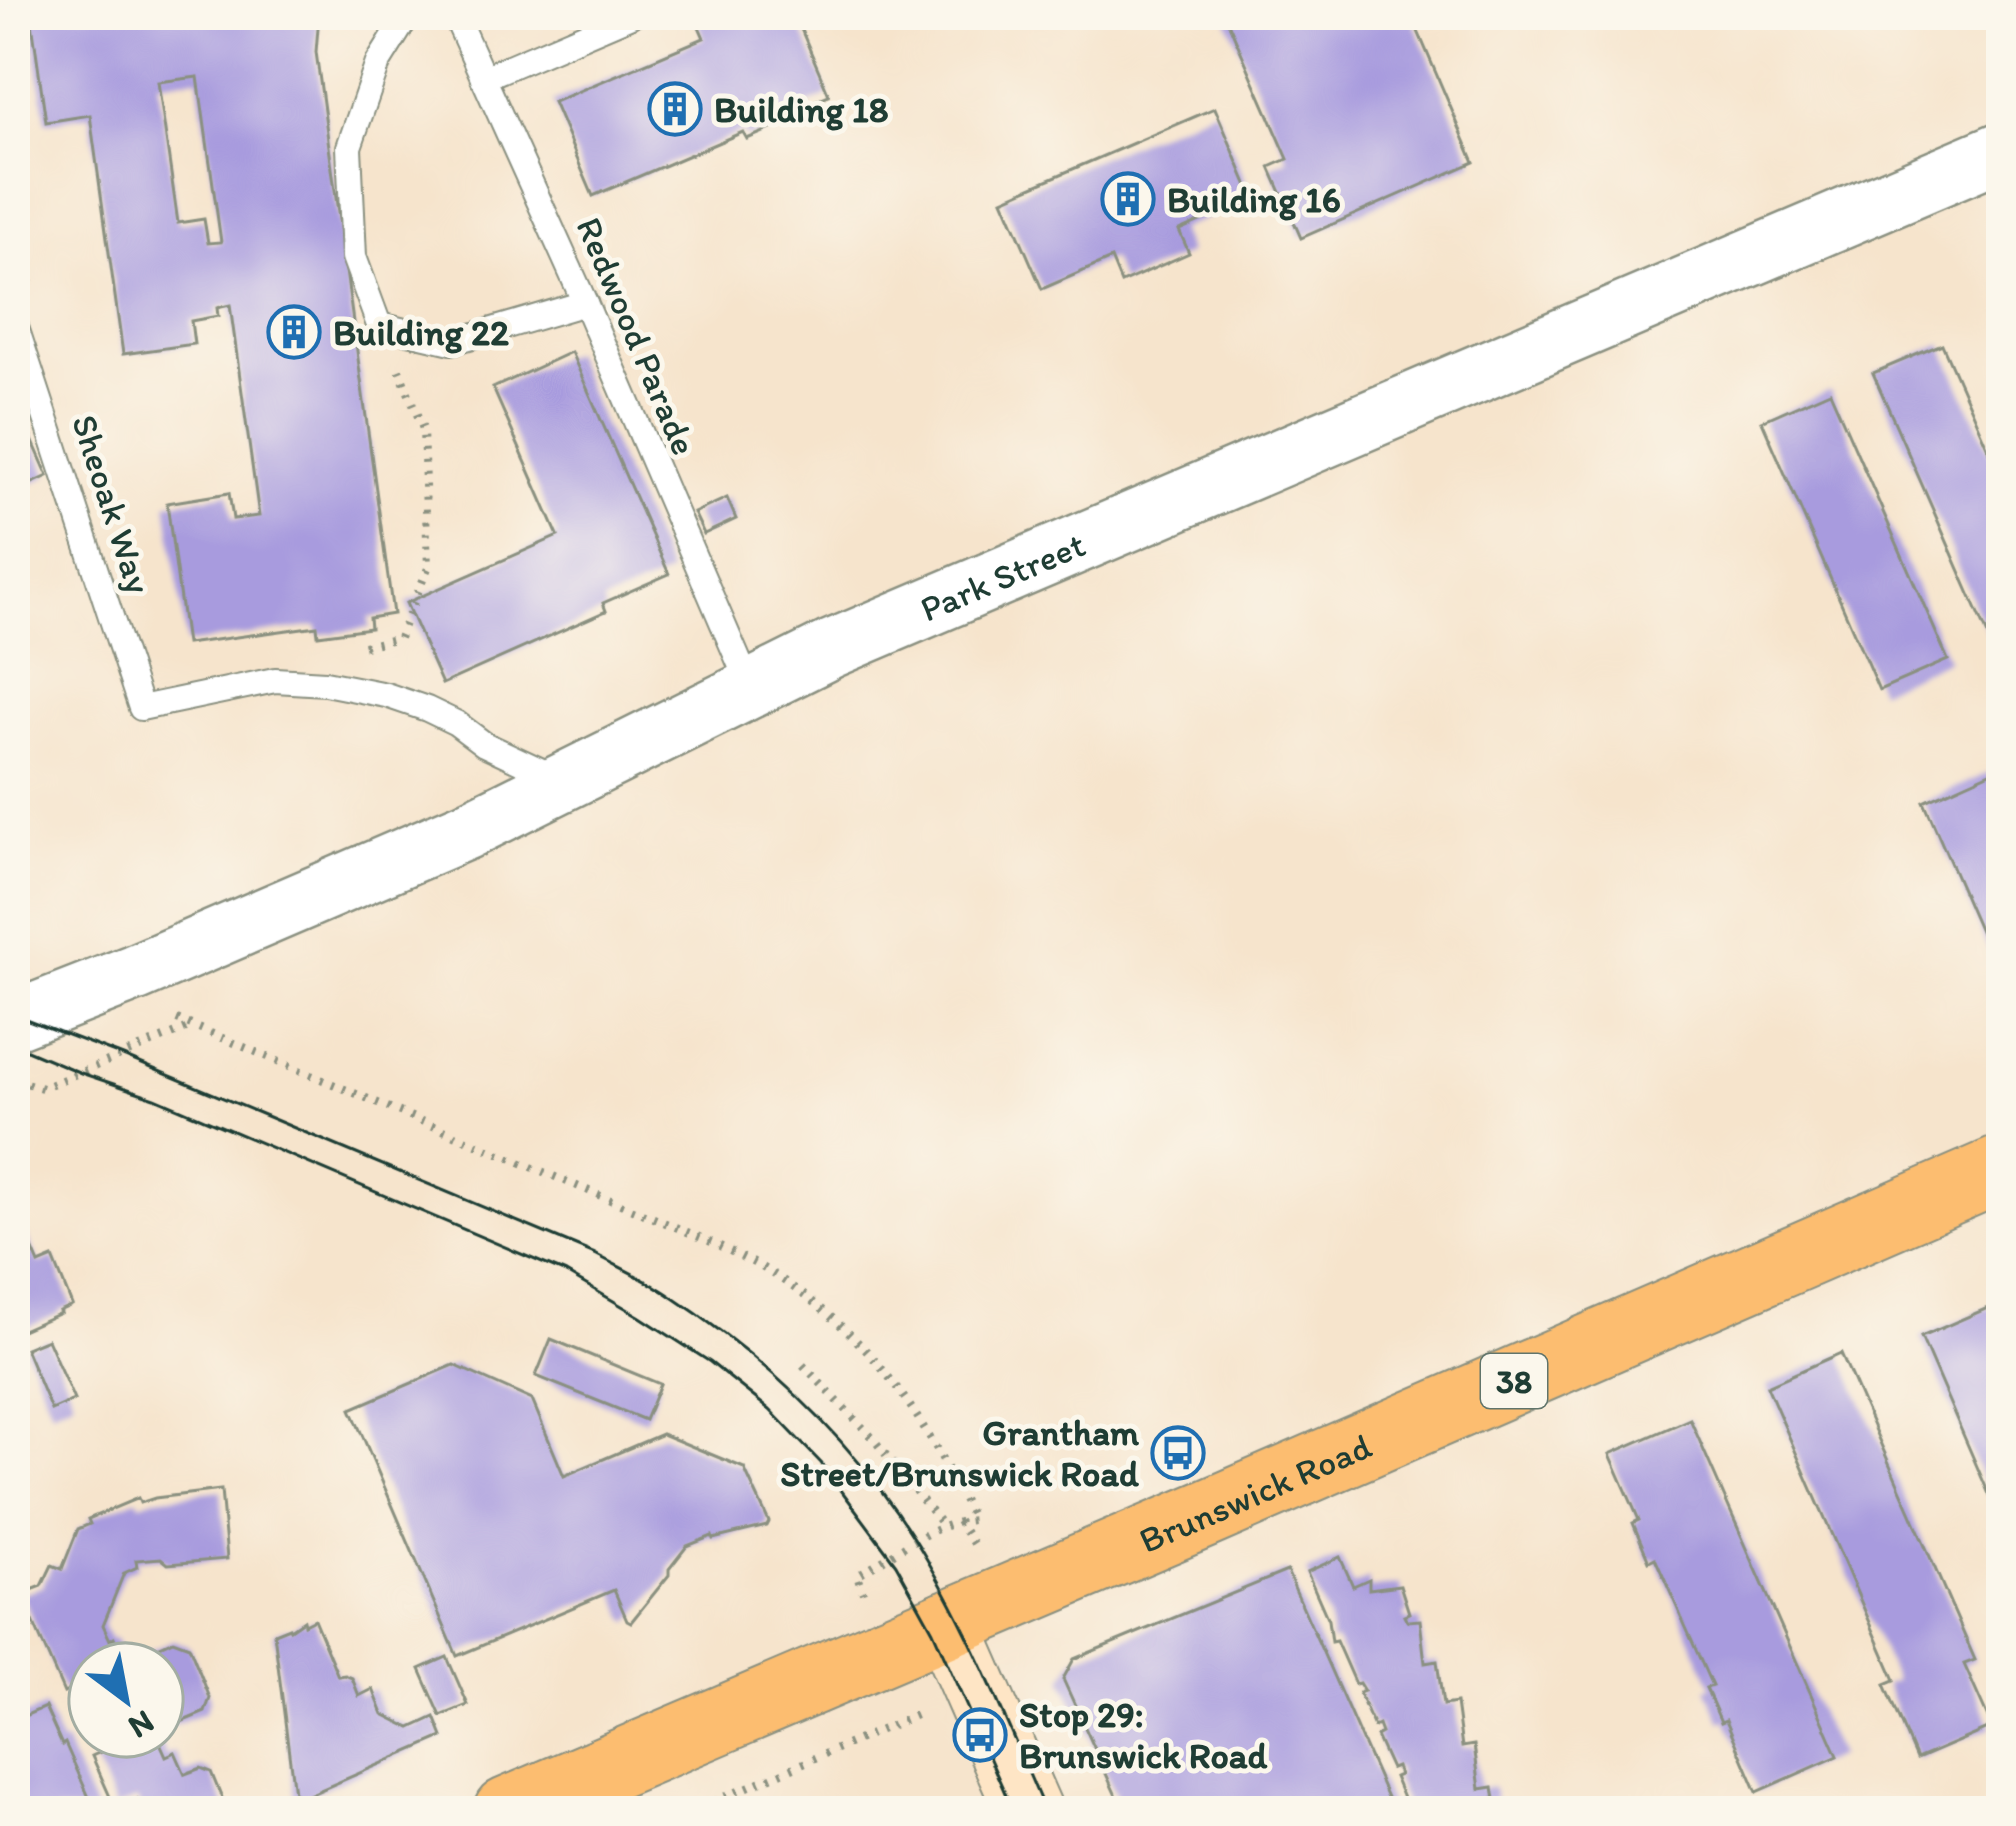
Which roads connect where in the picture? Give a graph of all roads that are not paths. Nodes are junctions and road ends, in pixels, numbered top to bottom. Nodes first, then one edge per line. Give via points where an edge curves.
1 (408, 15) edge
2 (455, 15) edge
3 (631, 15) edge
4 (483, 78) junction
5 (2001, 151) edge
6 (585, 303) junction
7 (15, 324) edge
8 (751, 687) junction
9 (564, 782) junction
10 (15, 1020) edge
11 (2001, 1168) edge
12 (947, 1624) junction
13 (507, 1811) edge
14 (1029, 1811) edge

1 - 6 lane via 378,63 349,147 354,256 379,325 452,342
2 - 4 lane, Redwood Parade
3 - 4 lane
4 - 6 lane, Redwood Parade
5 - 8 street, Park Street
6 - 8 lane, Redwood Parade
7 - 9 lane, Sheoak Way via 141,708 274,680 325,683 428,709
8 - 9 street, Park Street
9 - 10 street, Park Street
11 - 12 main road, Brunswick Road / 38
12 - 13 main road, Brunswick Road / 38
12 - 14 main road

